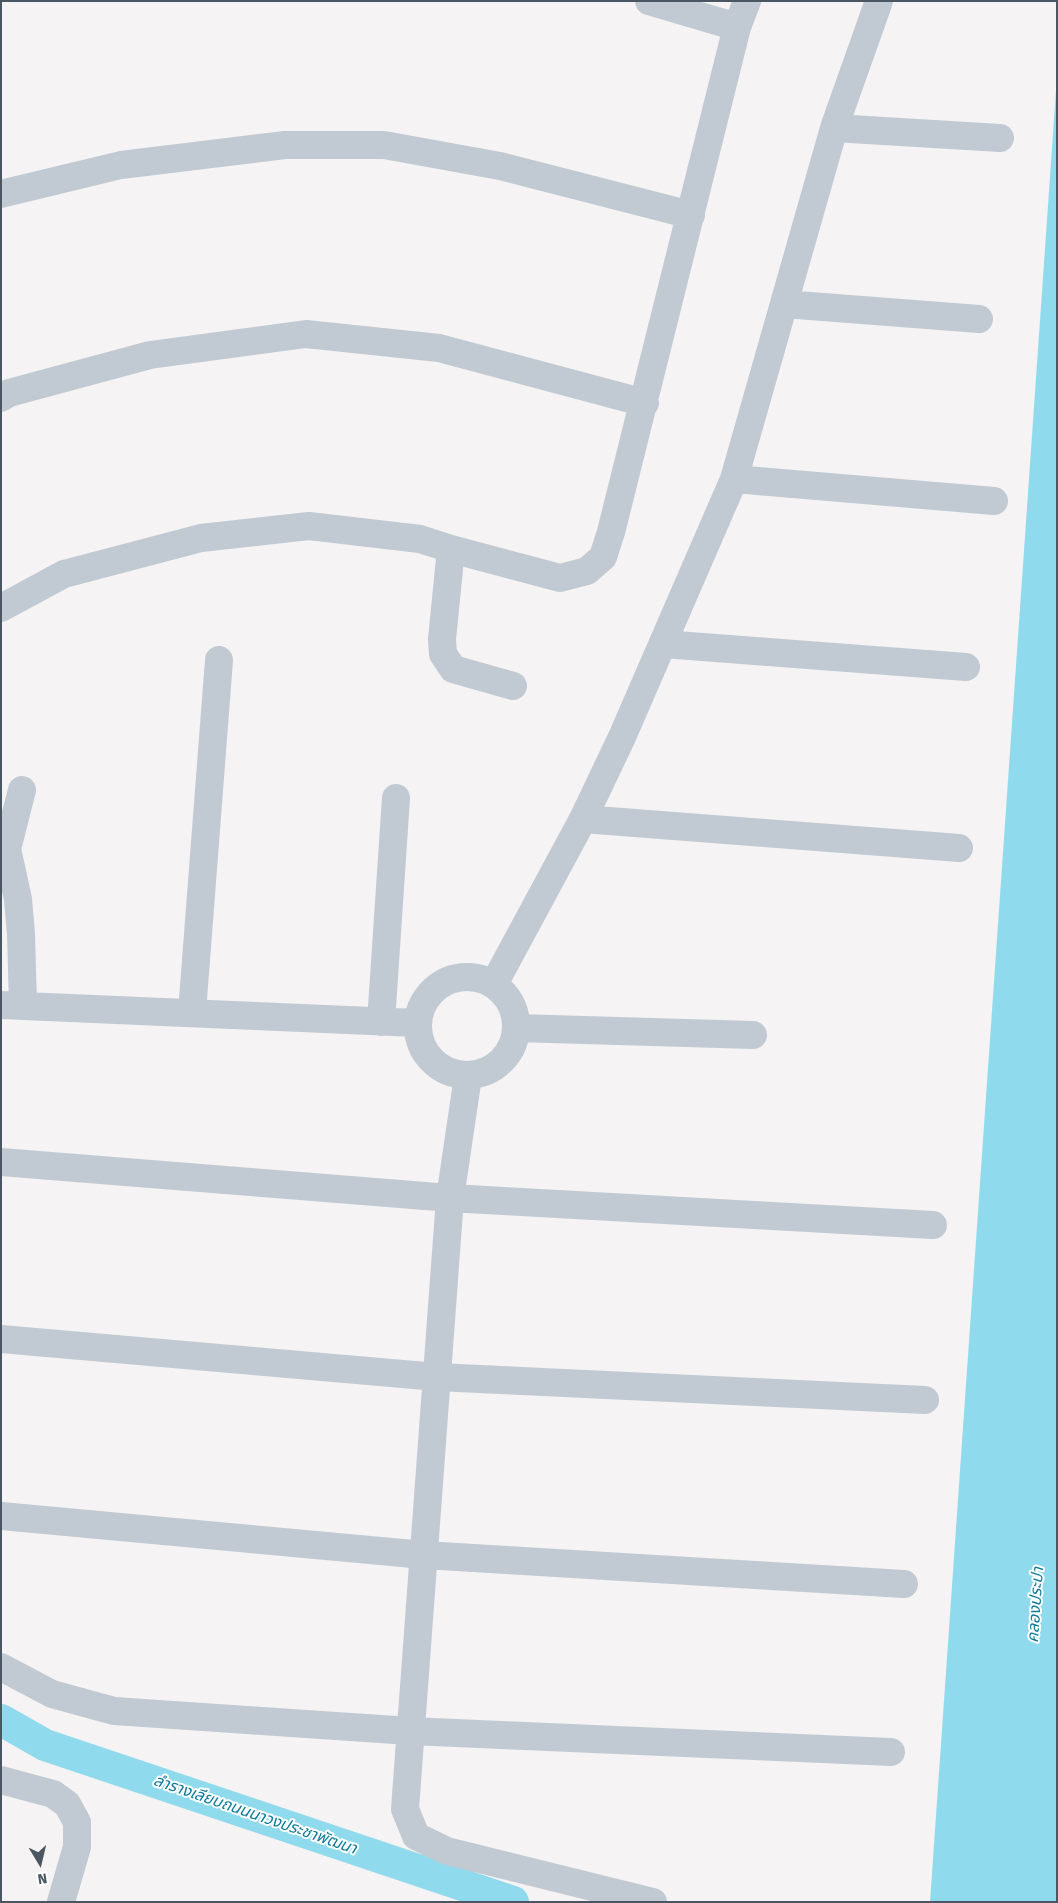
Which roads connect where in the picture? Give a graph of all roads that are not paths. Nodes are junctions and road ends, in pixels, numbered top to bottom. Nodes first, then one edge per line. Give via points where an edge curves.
1 (648, 1) edge
2 (747, 1) edge
3 (879, 1) edge
4 (737, 26) junction
5 (834, 128) junction
6 (1000, 138) dead end
7 (1, 194) edge
8 (691, 215) junction
9 (784, 304) junction
10 (979, 318) dead end
11 (1, 398) edge
12 (644, 402) junction
13 (734, 479) junction
14 (994, 501) dead end
15 (451, 549) junction
16 (1, 608) edge
17 (663, 644) junction
18 (219, 660) dead end
19 (966, 667) dead end
20 (513, 686) dead end
21 (22, 790) dead end
22 (396, 798) dead end
23 (583, 819) junction
24 (959, 848) dead end
25 (4, 853) edge
26 (494, 984) junction
27 (12, 1005) edge
28 (192, 1012) junction
29 (381, 1022) junction
30 (417, 1023) junction
31 (517, 1028) junction
32 (753, 1035) dead end
33 (468, 1076) junction
34 (1, 1162) edge
35 (450, 1198) junction
36 (933, 1225) dead end
37 (1, 1339) edge
38 (437, 1377) junction
39 (926, 1400) dead end
40 (1, 1516) edge
41 (424, 1555) junction
42 (904, 1584) dead end
43 (1, 1667) edge
44 (410, 1731) junction
45 (891, 1752) dead end
46 (1, 1780) edge
47 (61, 1902) edge
48 (653, 1902) edge

1 - 4 street
2 - 4 street
3 - 5 street
4 - 8 street
5 - 6 street
5 - 9 street
7 - 8 street via 121,165 285,145 384,145 500,166
8 - 12 street
9 - 10 street
9 - 13 street
11 - 12 street via 9,393 150,355 306,334 439,348
12 - 15 street via 603,557 587,571 560,578
13 - 14 street
13 - 17 street
15 - 16 street via 420,539 309,526 201,538 64,574
15 - 20 street via 443,654 453,669
17 - 19 street
17 - 23 street
18 - 28 street
21 - 25 street
22 - 29 street
23 - 24 street
23 - 26 street
25 - 27 street via 18,899 21,934
26 - 30 street via 478,978 444,983 421,1007
26 - 31 street via 511,1003
27 - 28 street
28 - 29 street
29 - 30 street
30 - 33 street via 423,1050 442,1069
31 - 32 street
31 - 33 street via 513,1046 502,1062 486,1072
33 - 35 street
34 - 35 street
35 - 36 street
35 - 38 street
37 - 38 street
38 - 39 street
38 - 41 street
40 - 41 street
41 - 42 street
41 - 44 street
43 - 44 street via 52,1694 114,1710
44 - 45 street
44 - 48 street via 405,1808 416,1836 447,1851
46 - 47 street via 53,1794 67,1804 76,1822 77,1847

